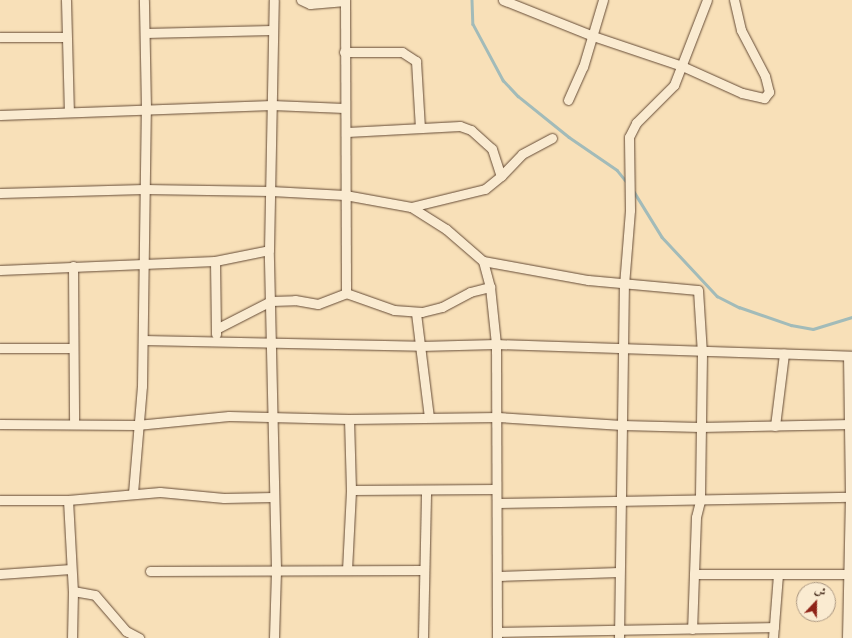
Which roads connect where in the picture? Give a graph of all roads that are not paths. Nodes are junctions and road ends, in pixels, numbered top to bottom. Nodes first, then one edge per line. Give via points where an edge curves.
1 (66, 0) edge
2 (144, 0) edge
3 (274, 0) edge
4 (301, 0) edge
5 (345, 0) edge
6 (502, 0) edge
7 (603, 0) edge
8 (707, 0) edge
9 (734, 0) edge
10 (272, 30) junction
11 (145, 33) junction
12 (593, 36) junction
13 (66, 37) junction
14 (0, 38) edge
15 (344, 52) junction
16 (682, 66) junction
17 (568, 100) dead end
18 (272, 105) junction
19 (344, 108) junction
20 (146, 109) junction
21 (69, 112) junction
22 (0, 115) edge
23 (420, 128) junction
24 (347, 132) junction
25 (552, 138) dead end
26 (501, 176) junction
27 (144, 189) junction
28 (271, 191) junction
29 (0, 193) edge
30 (345, 195) junction
31 (411, 207) junction
32 (269, 250) junction
33 (483, 261) junction
34 (215, 262) junction
35 (143, 263) junction
36 (73, 266) junction
37 (0, 270) edge
38 (624, 285) junction
39 (490, 287) junction
40 (346, 293) junction
41 (271, 301) junction
42 (416, 313) junction
43 (216, 329) junction
44 (143, 340) junction
45 (217, 342) junction
46 (272, 343) junction
47 (496, 344) junction
48 (420, 346) junction
49 (0, 348) edge
50 (72, 348) junction
51 (624, 348) junction
52 (702, 353) junction
53 (784, 354) junction
54 (850, 356) edge
55 (271, 417) junction
56 (429, 417) junction
57 (498, 417) junction
58 (349, 419) junction
59 (0, 424) edge
60 (74, 424) junction
61 (850, 424) edge
62 (137, 425) junction
63 (622, 425) junction
64 (774, 426) junction
65 (700, 427) junction
66 (496, 489) junction
67 (351, 490) junction
68 (426, 490) junction
69 (134, 493) junction
70 (273, 496) junction
71 (851, 498) edge
72 (0, 500) edge
73 (68, 500) junction
74 (700, 501) junction
75 (621, 502) junction
76 (497, 503) junction
77 (71, 569) junction
78 (276, 569) junction
79 (347, 570) junction
80 (423, 570) junction
81 (150, 571) dead end
82 (619, 572) junction
83 (0, 574) edge
84 (694, 574) junction
85 (850, 574) edge
86 (778, 575) junction
87 (498, 576) junction
88 (73, 591) junction
89 (850, 626) edge
90 (774, 627) junction
91 (692, 629) junction
92 (619, 634) edge
93 (497, 635) edge
94 (72, 638) edge
95 (139, 638) edge
96 (274, 638) edge
97 (423, 638) edge
98 (773, 638) edge
99 (847, 638) edge

1 - 13 street
2 - 11 street
3 - 10 street
4 - 5 street via 310,4
5 - 15 street
6 - 12 street
7 - 12 street
8 - 16 street
9 - 16 street via 741,30 765,76 768,96 764,98 742,93
10 - 11 street
10 - 18 street
11 - 20 street
12 - 16 street
12 - 17 street via 583,68
13 - 14 street
13 - 21 street
15 - 19 street
15 - 23 street via 402,52 416,61
16 - 38 street via 674,86 636,123 629,137 630,210
18 - 19 street
18 - 20 street
18 - 28 street
19 - 24 street
20 - 21 street
20 - 27 street
21 - 22 street
23 - 24 street
23 - 26 street via 460,126 471,130 492,149
24 - 30 street
25 - 26 street via 522,154
26 - 31 street via 485,189 471,194
27 - 28 street
27 - 29 street
27 - 35 street
28 - 30 street
28 - 32 street
30 - 31 street
30 - 40 street
31 - 33 street via 446,229
32 - 34 street
32 - 41 street
33 - 38 street
33 - 39 street
34 - 35 street
34 - 43 street
35 - 36 street
35 - 44 street
36 - 37 street
36 - 50 street
38 - 51 street
38 - 52 street via 698,290
39 - 42 street via 462,295 442,307
39 - 47 street
40 - 41 street via 318,304 295,300
40 - 42 street via 394,310
41 - 43 street
41 - 46 street
42 - 48 street
43 - 45 street
44 - 45 street
44 - 62 street via 142,386
45 - 46 street
46 - 48 street
46 - 55 street
47 - 48 street
47 - 51 street
47 - 57 street
48 - 56 street
49 - 50 street
50 - 60 street
51 - 52 street
51 - 63 street
52 - 53 street
52 - 65 street
53 - 54 street
53 - 64 street
54 - 61 street
55 - 58 street
55 - 62 street via 229,416
55 - 70 street
56 - 57 street
56 - 58 street
57 - 63 street
57 - 66 street
58 - 67 street
59 - 60 street
60 - 62 street
61 - 64 street
61 - 71 street
62 - 69 street
63 - 65 street
63 - 75 street
64 - 65 street
65 - 74 street
66 - 68 street
66 - 76 street
67 - 68 street
67 - 79 street
68 - 80 street
69 - 70 street via 184,493 224,498
69 - 73 street
70 - 78 street
71 - 74 street
71 - 85 street
72 - 73 street
73 - 77 street
74 - 75 street
74 - 84 street via 696,517
75 - 76 street
75 - 82 street
76 - 87 street
77 - 83 street
77 - 88 street
78 - 79 street
78 - 81 street
78 - 96 street
79 - 80 street
80 - 97 street
82 - 87 street
82 - 92 street
84 - 86 street
84 - 91 street
85 - 86 street
85 - 89 street
86 - 90 street
87 - 93 street
88 - 94 street
88 - 95 street via 95,595 126,631
89 - 99 street
90 - 91 street
90 - 98 street
91 - 92 street
92 - 93 street

